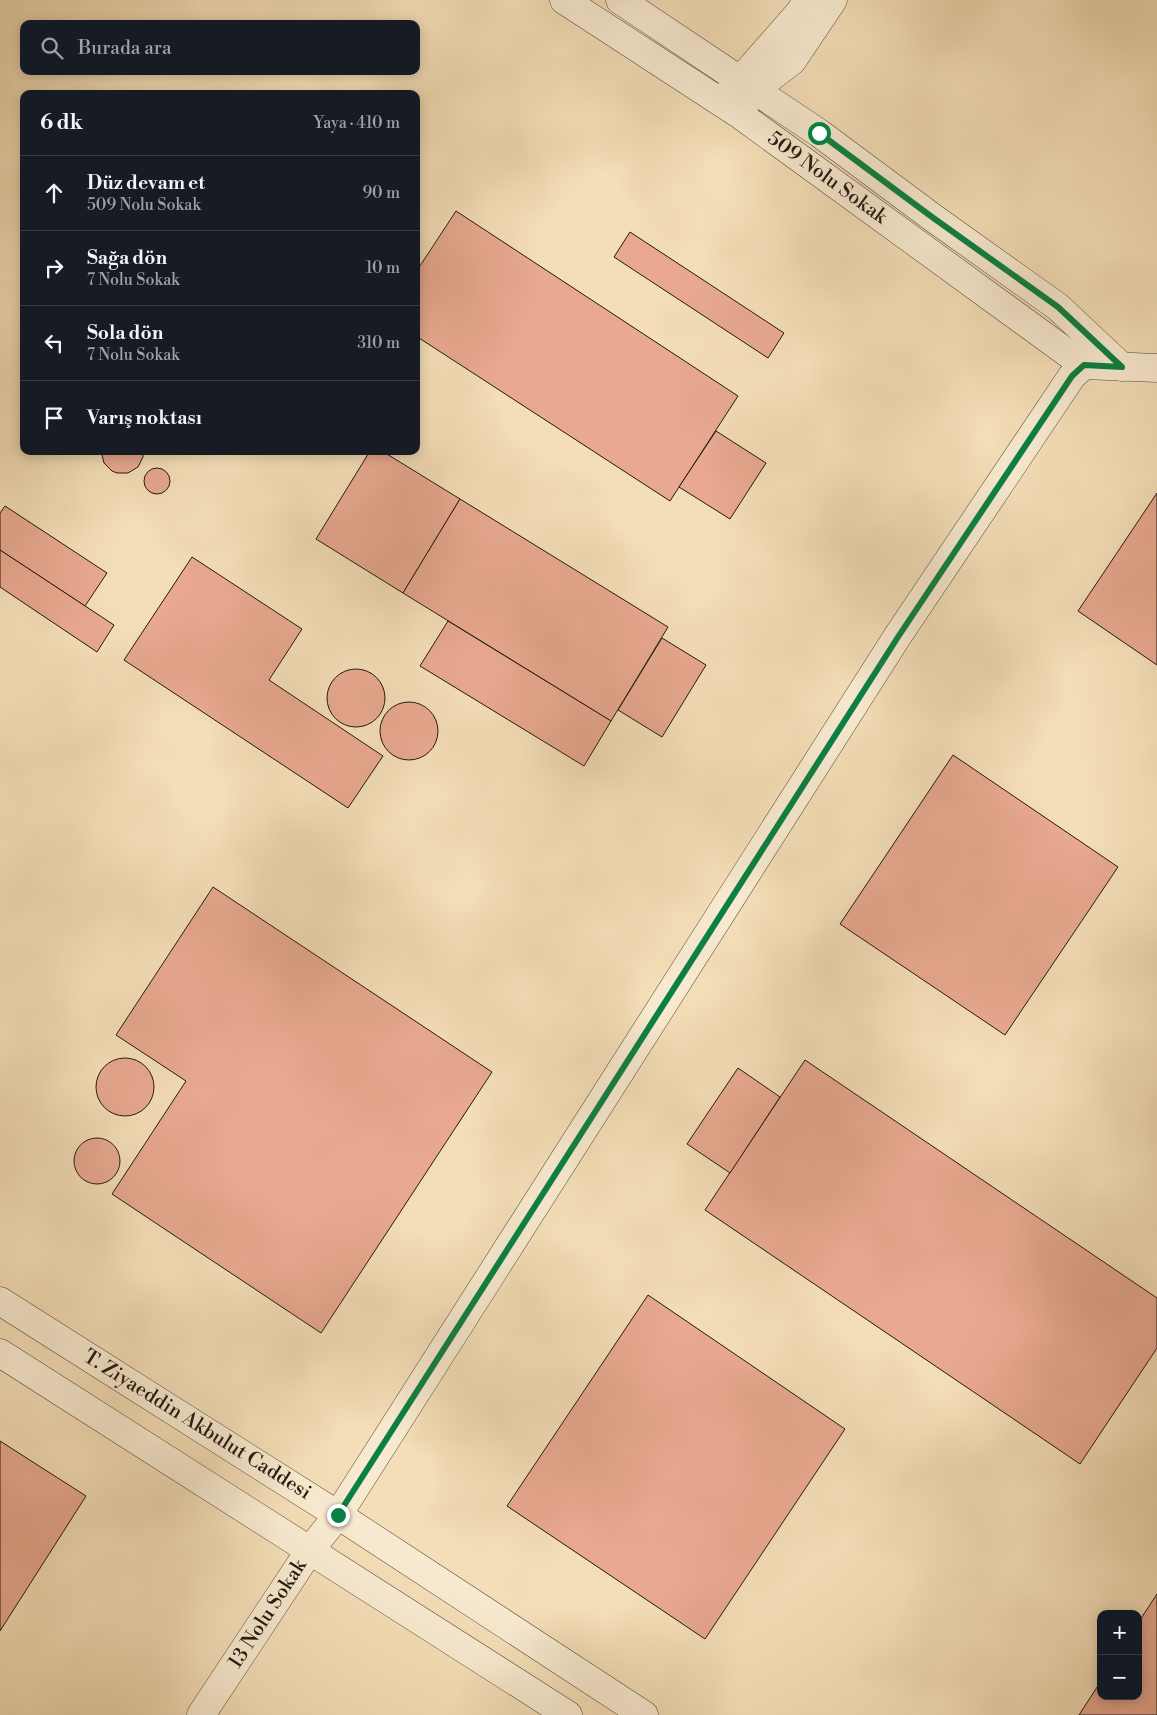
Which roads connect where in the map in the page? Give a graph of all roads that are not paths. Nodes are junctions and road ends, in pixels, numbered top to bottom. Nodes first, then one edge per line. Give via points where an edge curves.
1 (564, 0) edge
2 (620, 0) edge
3 (808, 0) edge
4 (833, 0) edge
5 (747, 85) junction
6 (730, 108) junction
7 (1084, 365) junction
8 (1122, 367) junction
9 (1157, 368) edge
10 (0, 1301) edge
11 (0, 1353) edge
12 (338, 1515) junction
13 (310, 1550) junction
14 (201, 1715) edge
15 (568, 1715) edge
16 (644, 1715) edge

1 - 6 street, 509 Nolu Sokak
2 - 5 street, 509 Nolu Sokak
3 - 5 street
4 - 5 street via 792,60
5 - 6 street
5 - 8 street, 509 Nolu Sokak via 819,133 1058,307
6 - 7 street, 509 Nolu Sokak
7 - 8 street
7 - 12 street, 13 Nolu Sokak via 1072,376 898,637
8 - 9 street
10 - 12 street, T. Ziyaeddin Akbulut Caddesi
11 - 13 street
12 - 13 street, 13 Nolu Sokak
12 - 16 street, T. Ziyaeddin Akbulut Caddesi
13 - 14 street, 13 Nolu Sokak
13 - 15 street

